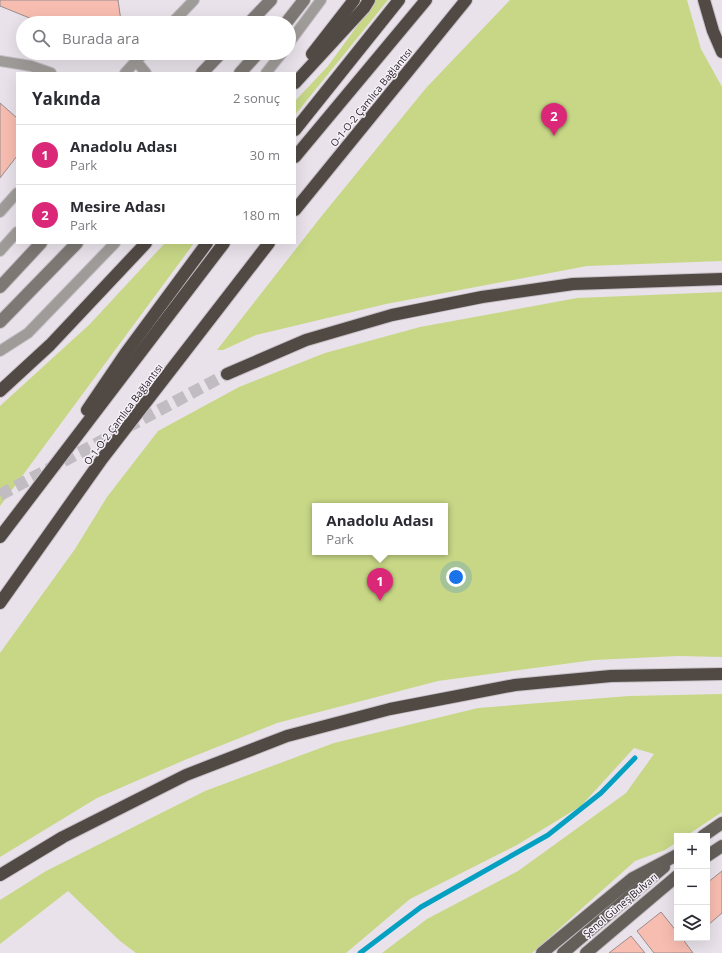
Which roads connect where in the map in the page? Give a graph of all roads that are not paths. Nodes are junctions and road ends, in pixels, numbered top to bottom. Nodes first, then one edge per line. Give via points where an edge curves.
1 (194, 0) edge
2 (271, 0) edge
3 (304, 0) edge
4 (321, 0) edge
5 (354, 0) edge
6 (369, 0) edge
7 (399, 0) edge
8 (426, 0) edge
9 (466, 0) edge
10 (704, 0) edge
11 (179, 16) edge
12 (256, 16) edge
13 (291, 16) edge
14 (296, 34) edge
15 (722, 52) edge
16 (214, 60) edge
17 (252, 60) edge
18 (276, 60) edge
19 (0, 61) edge
20 (136, 61) joint
21 (48, 72) edge
22 (126, 72) edge
23 (145, 72) edge
24 (203, 72) edge
25 (241, 72) edge
26 (267, 72) edge
27 (296, 74) edge
28 (296, 82) edge
29 (296, 129) edge
30 (296, 156) edge
31 (16, 194) edge
32 (296, 209) edge
33 (0, 212) edge
34 (16, 233) edge
35 (40, 244) edge
36 (76, 244) edge
37 (114, 244) edge
38 (145, 244) edge
39 (207, 244) edge
40 (223, 244) edge
41 (269, 244) edge
42 (0, 251) edge
43 (722, 279) edge
44 (0, 287) edge
45 (0, 322) edge
46 (0, 351) edge
47 (227, 374) tunnel mouth
48 (0, 391) edge
49 (22, 508) junction
50 (0, 537) edge
51 (0, 603) edge
52 (722, 674) edge
53 (722, 823) edge
54 (707, 833) edge
55 (722, 846) edge
56 (710, 854) edge
57 (674, 857) edge
58 (674, 858) edge
59 (0, 875) edge
60 (674, 879) edge
61 (542, 953) edge
62 (563, 953) edge
63 (586, 953) edge

1 - 11 lane
2 - 12 street
3 - 13 street
4 - 14 lane
5 - 27 highway
6 - 28 highway
7 - 29 highway
8 - 30 highway, O-1-O-2 Çamlıca Bağlantısı
9 - 32 highway, O-1-O-2 Çamlıca Bağlantısı
10 - 15 highway
16 - 24 street
17 - 25 street
18 - 26 lane
19 - 21 lane via 31,66
20 - 22 lane
20 - 23 lane
31 - 33 lane
34 - 42 lane
35 - 44 street
36 - 45 street
37 - 46 lane via 28,333
38 - 48 highway via 50,345
39 - 49 highway via 125,354
40 - 49 highway
41 - 51 highway, O-1-O-2 Çamlıca Bağlantısı via 102,459
43 - 47 highway via 573,284 482,297 392,315 306,340
49 - 50 highway
52 - 59 highway via 611,676 515,685 390,709 287,736 186,775 63,837
53 - 54 main road
55 - 56 main road
57 - 61 main road via 632,878
58 - 62 main road, Şenol Güneş Bulvarı
60 - 63 main road, Şenol Güneş Bulvarı

